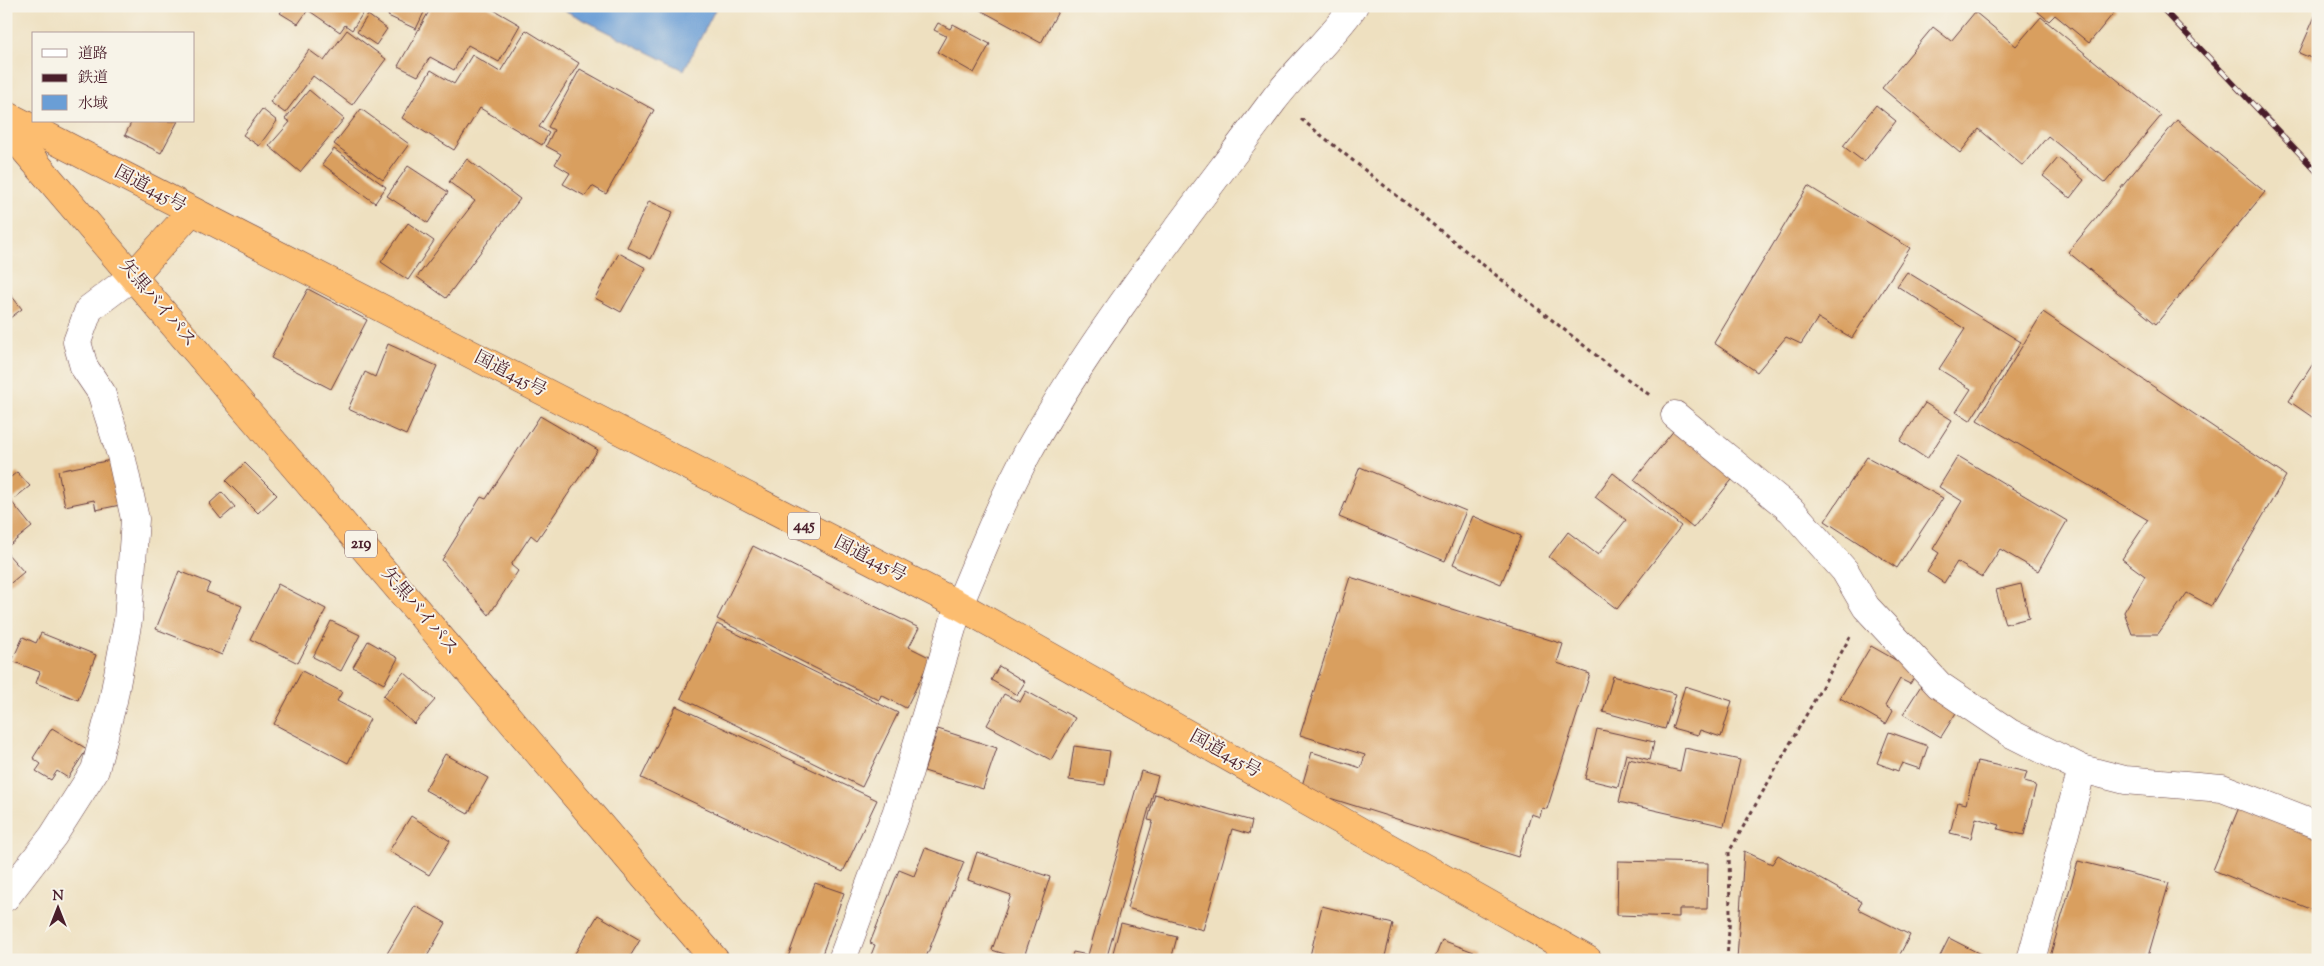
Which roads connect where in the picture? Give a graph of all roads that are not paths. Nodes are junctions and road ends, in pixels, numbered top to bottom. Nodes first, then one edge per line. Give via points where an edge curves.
1 (1354, 6) edge
2 (6, 115) edge
3 (6, 128) edge
4 (190, 212) junction
5 (133, 276) junction
6 (1675, 415) road end
7 (959, 605) junction
8 (2082, 769) junction
9 (2318, 825) edge
10 (6, 897) edge
11 (715, 960) edge
12 (842, 960) edge
13 (1588, 960) edge
14 (2031, 960) edge

1 - 7 street via 1336,32 1275,98 1091,348 1029,451
2 - 4 highway, 国道445号 / 445
3 - 5 highway, 矢黒バイパス / 219
4 - 5 highway
4 - 7 highway, 国道445号 / 445
5 - 10 street via 88,309 77,342 84,367 101,392 121,455 135,519 128,620 113,702 95,770 53,836
5 - 11 highway, 矢黒バイパス / 219
6 - 8 street via 1791,510 1845,571 1866,608 1939,685 2010,733
7 - 12 street via 897,810
7 - 13 highway, 国道445号 / 445
8 - 9 street via 2125,780 2222,788
8 - 14 street

